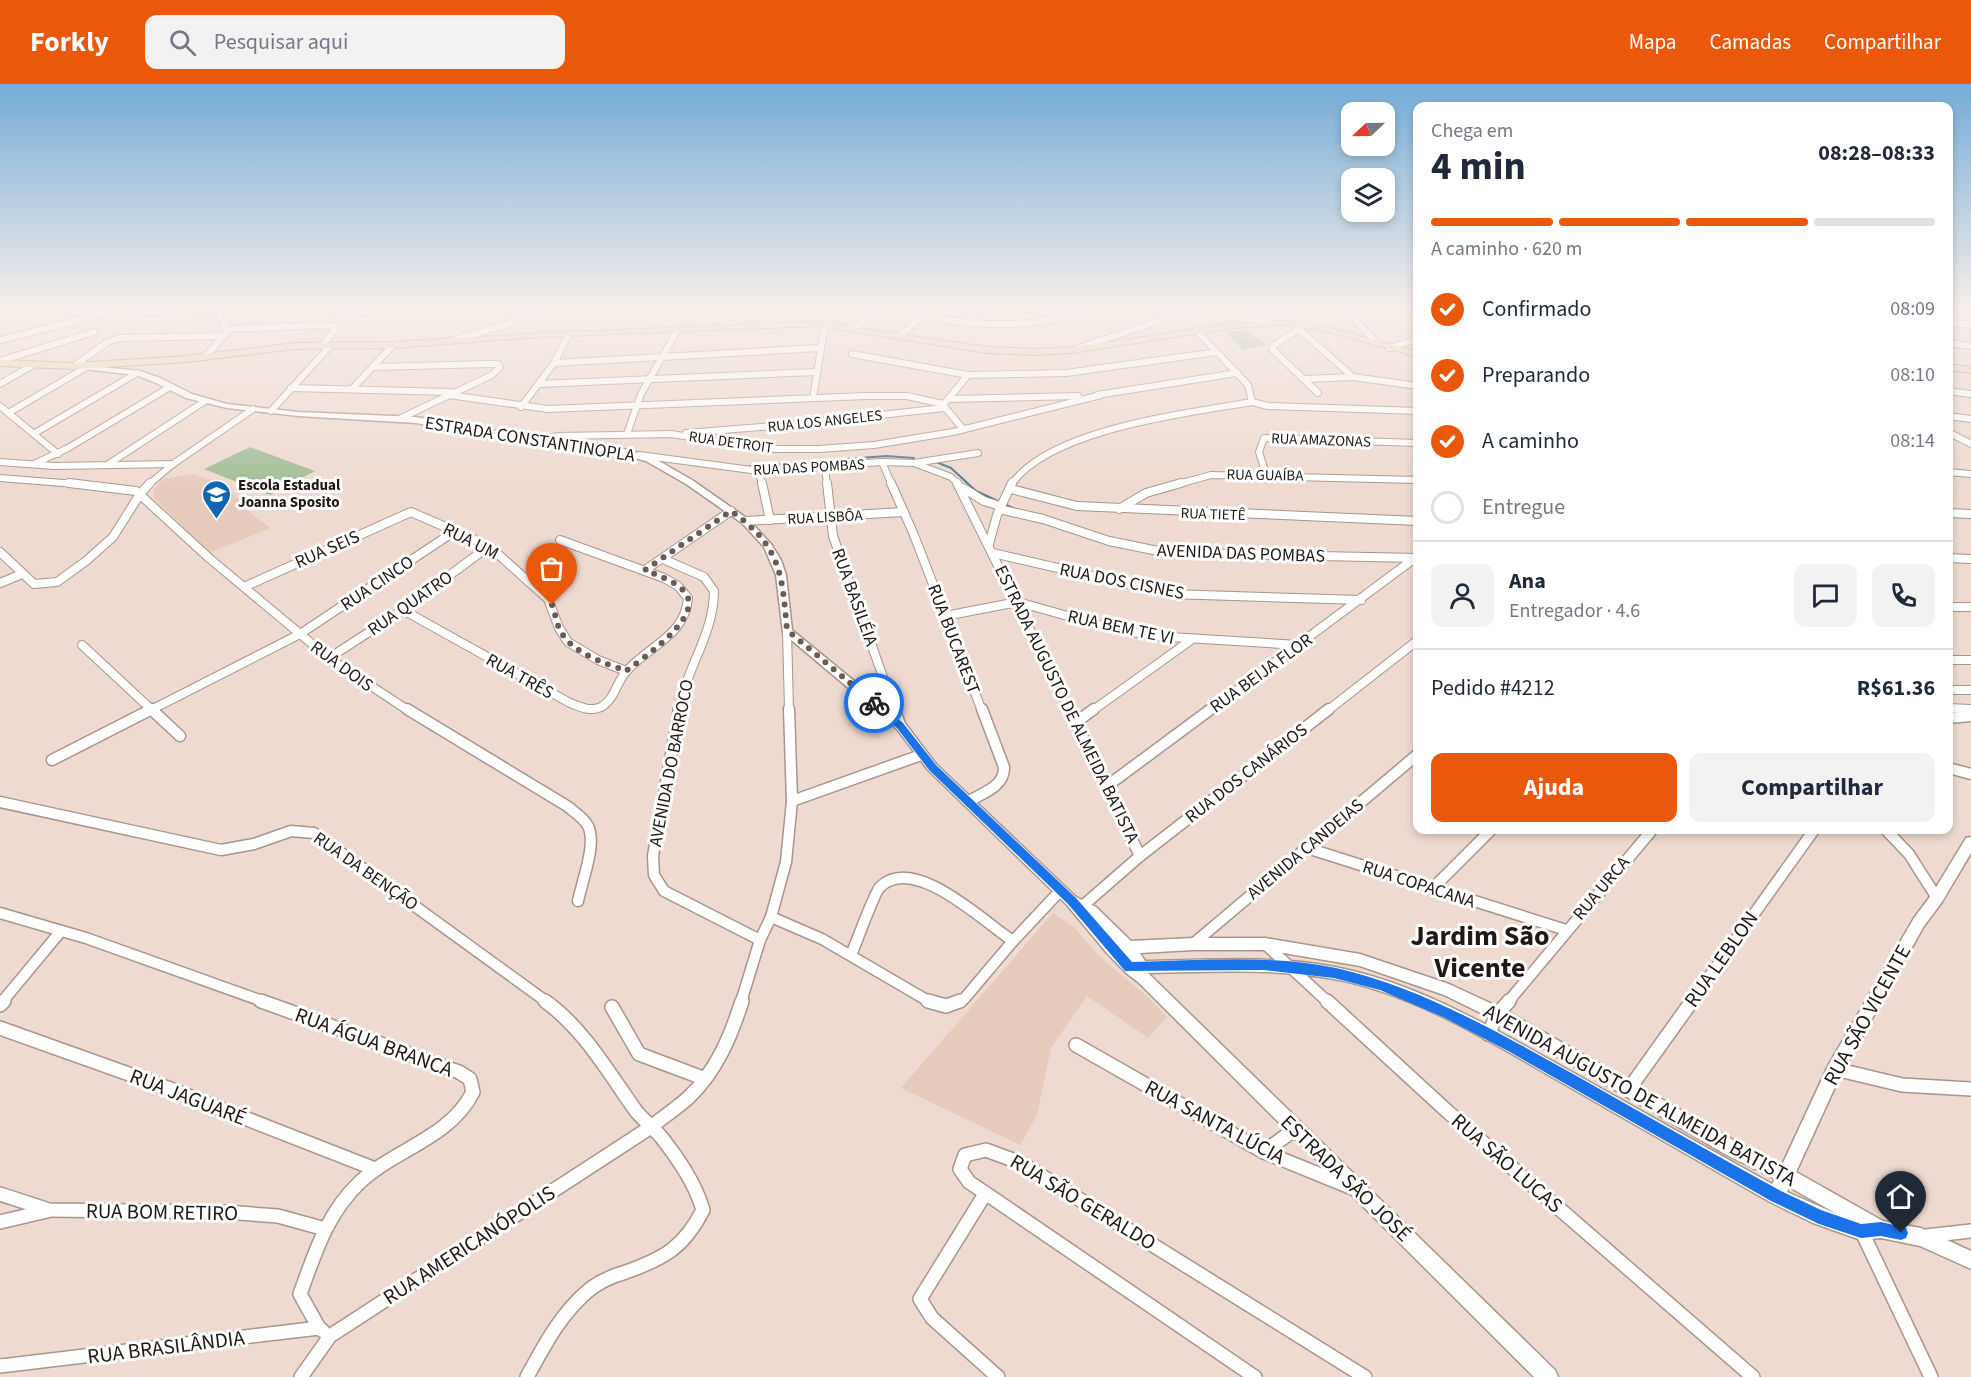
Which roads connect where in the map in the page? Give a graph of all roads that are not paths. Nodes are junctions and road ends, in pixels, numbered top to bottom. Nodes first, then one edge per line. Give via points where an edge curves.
1 (25, 369) edge
2 (83, 369) edge
3 (99, 369) edge
4 (307, 369) edge
5 (371, 369) edge
6 (498, 369) edge
7 (549, 369) edge
8 (656, 369) edge
9 (937, 369) edge
10 (1092, 369) edge
11 (1233, 369) edge
12 (1294, 369) edge
13 (1345, 369) edge
14 (816, 372) joint
15 (137, 373) junction
16 (1237, 373) junction
17 (968, 375) junction
18 (1353, 377) junction
19 (1304, 379) junction
20 (650, 380) junction
21 (0, 384) edge
22 (539, 384) junction
23 (1413, 385) edge
24 (170, 387) junction
25 (291, 388) junction
26 (353, 388) junction
27 (1953, 392) edge
28 (1318, 393) dead end
29 (451, 394) junction
30 (1971, 394) edge
31 (1101, 395) junction
32 (813, 398) junction
33 (1058, 398) junction
34 (205, 401) junction
35 (1252, 402) junction
36 (945, 404) junction
37 (1064, 404) junction
38 (0, 406) edge
39 (521, 406) junction
40 (635, 407) junction
41 (253, 409) junction
42 (271, 411) junction
43 (1413, 411) edge
44 (10, 412) junction
45 (1953, 417) edge
46 (401, 418) junction
47 (1971, 419) edge
48 (963, 429) junction
49 (34, 433) junction
50 (627, 434) junction
51 (670, 434) junction
52 (1953, 434) edge
53 (1953, 438) edge
54 (1962, 439) junction
55 (534, 440) junction
56 (1413, 443) edge
57 (1971, 444) edge
58 (978, 453) dead end
59 (58, 454) junction
60 (633, 454) junction
61 (0, 462) edge
62 (882, 462) junction
63 (914, 463) junction
64 (173, 464) junction
65 (31, 465) junction
66 (107, 465) junction
67 (825, 466) junction
68 (759, 471) junction
69 (1953, 472) edge
70 (1266, 474) junction
71 (1971, 474) edge
72 (0, 478) edge
73 (1413, 480) edge
74 (961, 487) junction
75 (1011, 489) junction
76 (140, 494) junction
77 (1000, 507) junction
78 (1119, 509) junction
79 (731, 511) junction
80 (411, 512) joint
81 (904, 512) junction
82 (1953, 513) edge
83 (1971, 514) edge
84 (831, 518) junction
85 (770, 520) junction
86 (745, 521) junction
87 (1413, 521) edge
88 (454, 531) junction
89 (560, 540) dead end
90 (489, 546) junction
91 (991, 548) junction
92 (0, 552) edge
93 (1413, 558) edge
94 (1953, 558) edge
95 (663, 559) junction
96 (1971, 559) edge
97 (1413, 560) edge
98 (645, 570) junction
99 (22, 574) junction
100 (0, 583) edge
101 (244, 587) junction
102 (1360, 600) junction
103 (1018, 602) junction
104 (1953, 607) edge
105 (1971, 607) edge
106 (403, 610) junction
107 (945, 616) junction
108 (787, 630) junction
109 (300, 634) junction
110 (1191, 640) junction
111 (1413, 644) edge
112 (82, 645) dead end
113 (1299, 645) junction
114 (329, 658) junction
115 (1953, 660) edge
116 (1971, 660) edge
117 (626, 671) junction
118 (1953, 690) edge
119 (1971, 690) edge
120 (1953, 708) edge
121 (1971, 709) edge
122 (152, 710) junction
123 (1971, 716) edge
124 (1953, 718) edge
125 (1075, 723) junction
126 (900, 725) junction
127 (180, 736) dead end
128 (921, 755) junction
129 (1413, 758) edge
130 (52, 760) dead end
131 (1953, 769) edge
132 (1971, 774) edge
133 (1107, 786) junction
134 (0, 801) edge
135 (792, 801) junction
136 (969, 801) junction
137 (1487, 834) edge
138 (1649, 834) edge
139 (1811, 834) edge
140 (1890, 834) edge
141 (1971, 842) edge
142 (1307, 848) junction
143 (1140, 856) junction
144 (1434, 888) junction
145 (1060, 891) junction
146 (1937, 898) junction
147 (578, 901) dead end
148 (1078, 905) junction
149 (0, 913) edge
150 (771, 917) junction
151 (1566, 930) junction
152 (61, 931) junction
153 (760, 940) junction
154 (1013, 941) junction
155 (1192, 944) junction
156 (1265, 944) junction
157 (1117, 947) junction
158 (851, 955) junction
159 (1288, 966) junction
160 (1138, 970) junction
161 (0, 1005) edge
162 (612, 1007) dead end
163 (1498, 1014) junction
164 (0, 1028) edge
165 (1488, 1034) junction
166 (1076, 1045) dead end
167 (1835, 1069) junction
168 (703, 1078) junction
169 (1629, 1089) junction
170 (1971, 1089) edge
171 (651, 1127) junction
172 (1295, 1129) junction
173 (1264, 1152) junction
174 (375, 1169) junction
175 (1784, 1174) junction
176 (1358, 1190) junction
177 (0, 1194) edge
178 (985, 1194) junction
179 (1776, 1196) junction
180 (50, 1210) junction
181 (1853, 1215) junction
182 (0, 1221) edge
183 (324, 1229) junction
184 (1881, 1229) junction
185 (1971, 1230) edge
186 (1861, 1231) junction
187 (1921, 1237) junction
188 (1971, 1260) edge
189 (325, 1332) junction
190 (0, 1366) edge
191 (301, 1377) edge
192 (527, 1377) edge
193 (998, 1377) edge
194 (1255, 1377) edge
195 (1365, 1377) edge
196 (1548, 1377) edge
197 (1754, 1377) edge
198 (1931, 1377) edge

1 - 21 street
2 - 44 street
3 - 15 street, ESTRADA CONSTANTINOPLA
4 - 25 street
5 - 26 street
6 - 29 street
7 - 22 street
8 - 20 street
9 - 17 street
10 - 17 street
11 - 16 street
12 - 19 street
13 - 18 street
14 - 20 street
14 - 32 street
15 - 24 street, ESTRADA CONSTANTINOPLA
15 - 49 street
16 - 31 street
16 - 35 street via 1248,385
17 - 36 street
18 - 19 street
18 - 23 street
19 - 28 street
20 - 22 street
20 - 40 street
22 - 39 street
24 - 34 street, ESTRADA CONSTANTINOPLA
24 - 59 street
25 - 26 street
25 - 42 street
26 - 29 street
27 - 30 street
29 - 39 street
29 - 46 street
31 - 33 street
31 - 37 street, RUA DETROIT
32 - 36 street via 907,396
32 - 40 street
33 - 36 street
33 - 37 street
34 - 41 street, ESTRADA CONSTANTINOPLA
34 - 66 street
35 - 43 street via 1268,406
35 - 75 street via 1132,426 1066,446 1025,469
36 - 48 street
36 - 51 street, RUA LOS ANGELES via 798,424
37 - 48 street, RUA DETROIT
38 - 44 street
39 - 40 street via 548,410
40 - 50 street
41 - 42 street, ESTRADA CONSTANTINOPLA
41 - 64 street
42 - 46 street, ESTRADA CONSTANTINOPLA
44 - 49 street
45 - 47 street
46 - 55 street, ESTRADA CONSTANTINOPLA
48 - 51 street, RUA DETROIT via 893,443 819,449 753,448
49 - 59 street
50 - 51 street, RUA DETROIT
50 - 55 street, RUA DETROIT
52 - 54 street
53 - 54 street
54 - 57 street
55 - 60 street, ESTRADA CONSTANTINOPLA
56 - 70 street, RUA AMAZONAS via 1264,438 1259,452
58 - 63 street, RUA DAS POMBAS
59 - 65 street
60 - 68 street, RUA DAS POMBAS
60 - 79 street, ESTRADA CONSTANTINOPLA via 670,471
61 - 65 street
62 - 63 street, RUA DAS POMBAS
62 - 67 street, RUA DAS POMBAS
62 - 81 street, RUA BUCAREST
63 - 74 street, RUA DAS POMBAS via 951,477
64 - 66 street
64 - 76 street
65 - 66 street
67 - 68 street, RUA DAS POMBAS
67 - 84 street, RUA BASILÉIA
68 - 85 street
69 - 71 street
70 - 73 street, RUA GUAÍBA
70 - 78 street, RUA GUAÍBA via 1195,477 1146,493
72 - 76 street via 115,487
74 - 77 street, AVENIDA DAS POMBAS
74 - 91 street
75 - 77 street
75 - 78 street, RUA TIETÊ via 1067,504
76 - 99 street via 113,537 69,574 57,582 34,585
76 - 101 street, RUA DOIS
77 - 91 street
77 - 93 street, AVENIDA DAS POMBAS via 1109,541 1168,553
78 - 87 street, RUA TIETÊ
79 - 86 street, ESTRADA CONSTANTINOPLA
79 - 95 street
80 - 88 street, RUA UM
80 - 101 street, RUA SEIS
81 - 84 street, RUA LISBÔA
81 - 107 street, RUA BUCAREST
82 - 83 street
84 - 85 street, RUA LISBÔA
84 - 126 street, RUA BASILÉIA via 833,536
85 - 86 street, RUA LISBÔA
86 - 108 street, ESTRADA CONSTANTINOPLA via 776,560
88 - 90 street, RUA UM
88 - 109 street, RUA CINCO
89 - 98 street
90 - 106 street, RUA QUATRO
90 - 117 street, RUA UM via 548,599 568,642
91 - 102 street, RUA DOS CISNES via 1170,594
91 - 103 street, ESTRADA AUGUSTO DE ALMEIDA BATISTA
92 - 99 street
94 - 96 street
95 - 98 street
95 - 153 street, AVENIDA DO BARROCO via 705,579 713,587 715,599 681,696 652,856 654,875 656,882 675,897
97 - 102 street, RUA BEIJA FLOR
98 - 117 street via 684,592 688,607 666,639
99 - 100 street
101 - 109 street, RUA DOIS
102 - 113 street, RUA BEIJA FLOR
103 - 107 street, RUA BEM TE VI
103 - 110 street, RUA BEM TE VI via 1128,631
103 - 125 street, ESTRADA AUGUSTO DE ALMEIDA BATISTA
104 - 105 street
106 - 114 street, RUA QUATRO
106 - 117 street, RUA TRÊS via 580,707 603,706
107 - 136 street, RUA BUCAREST via 1006,773 997,784
108 - 126 street, ESTRADA SÃO JOSÉ
108 - 135 street, ESTRADA CONSTANTINOPLA
109 - 114 street, RUA DOIS
109 - 122 street, RUA CINCO
110 - 113 street, RUA BEM TE VI
110 - 125 street
111 - 143 street, RUA DOS CANÁRIOS
112 - 122 street
113 - 133 street, RUA BEIJA FLOR
114 - 147 street, RUA DOIS via 567,806 586,824 590,845
115 - 116 street
118 - 119 street
120 - 121 street
122 - 127 street
122 - 130 street, RUA CINCO
123 - 124 street
125 - 133 street, ESTRADA AUGUSTO DE ALMEIDA BATISTA
126 - 128 street, ESTRADA SÃO JOSÉ
128 - 135 street
128 - 136 street, ESTRADA SÃO JOSÉ
129 - 142 street, AVENIDA CANDEIAS
131 - 132 street
133 - 143 street, ESTRADA AUGUSTO DE ALMEIDA BATISTA
134 - 171 street, RUA DA BENÇÃO via 221,850 290,831 314,833 551,1003 598,1054
135 - 150 street, ESTRADA CONSTANTINOPLA via 786,862
136 - 145 street, ESTRADA SÃO JOSÉ
137 - 144 street
138 - 151 street, RUA URCA
139 - 169 street, RUA LEBLON
140 - 146 street via 1909,854
141 - 146 street, RUA SÃO VICENTE
142 - 144 street, RUA COPACANA
142 - 155 street, AVENIDA CANDEIAS
143 - 148 street, RUA DOS CANÁRIOS
144 - 151 street, RUA COPACANA
145 - 148 street, ESTRADA SÃO JOSÉ
145 - 154 street
146 - 167 street, RUA SÃO VICENTE via 1919,922
148 - 157 street, ESTRADA SÃO JOSÉ
149 - 152 street, RUA ÁGUA BRANCA
150 - 153 street
150 - 158 street
151 - 163 street, RUA URCA
152 - 161 street
152 - 174 street, RUA ÁGUA BRANCA via 469,1077 473,1093 462,1113
153 - 168 street via 732,1033
154 - 158 street via 964,999 953,1004 939,1005
154 - 158 street via 935,884 908,878 880,887
155 - 156 street, AVENIDA AUGUSTO DE ALMEIDA BATISTA
155 - 157 street, AVENIDA AUGUSTO DE ALMEIDA BATISTA
156 - 159 street, RUA SÃO LUCAS
156 - 163 street, AVENIDA AUGUSTO DE ALMEIDA BATISTA via 1328,953 1392,969
157 - 160 street, ESTRADA SÃO JOSÉ
159 - 160 street, AVENIDA AUGUSTO DE ALMEIDA BATISTA via 1240,964
159 - 165 street, AVENIDA AUGUSTO DE ALMEIDA BATISTA via 1382,985
159 - 197 street, RUA SÃO LUCAS via 1448,1112
160 - 172 street, ESTRADA SÃO JOSÉ
162 - 168 street via 639,1054
163 - 165 street, RUA URCA
163 - 169 street, AVENIDA AUGUSTO DE ALMEIDA BATISTA
164 - 174 street, RUA JAGUARÉ
165 - 179 street, AVENIDA AUGUSTO DE ALMEIDA BATISTA
166 - 173 street, RUA SANTA LÚCIA
167 - 170 street via 1872,1081 1914,1088
167 - 175 street, RUA SÃO VICENTE
168 - 171 street via 685,1102
169 - 175 street, AVENIDA AUGUSTO DE ALMEIDA BATISTA
171 - 189 street, RUA AMERICANÓPOLIS
171 - 192 street, RUA DA BENÇÃO via 697,1191 702,1210 692,1234 673,1252 603,1280 582,1296 566,1312
172 - 173 street
172 - 176 street, ESTRADA SÃO JOSÉ
173 - 176 street, RUA SANTA LÚCIA
174 - 183 street, RUA ÁGUA BRANCA via 354,1188
175 - 179 street, RUA SÃO VICENTE
175 - 181 street, AVENIDA AUGUSTO DE ALMEIDA BATISTA
176 - 196 street, ESTRADA SÃO JOSÉ
177 - 180 street, RUA BOM RETIRO
178 - 193 street via 920,1299 932,1318
178 - 194 street, RUA SÃO GERALDO
178 - 195 street, RUA SÃO GERALDO via 960,1169 965,1155 983,1148 1021,1162
179 - 186 street, AVENIDA AUGUSTO DE ALMEIDA BATISTA via 1819,1217
180 - 182 street
180 - 183 street, RUA BOM RETIRO via 225,1212 278,1216
181 - 184 street, AVENIDA AUGUSTO DE ALMEIDA BATISTA
181 - 186 street
183 - 189 street, RUA ÁGUA BRANCA via 300,1294
184 - 186 street, AVENIDA AUGUSTO DE ALMEIDA BATISTA
184 - 187 street, AVENIDA AUGUSTO DE ALMEIDA BATISTA
185 - 187 street
186 - 198 street
187 - 188 street, AVENIDA AUGUSTO DE ALMEIDA BATISTA
189 - 190 street, RUA BRASILÂNDIA
189 - 191 street, RUA AMERICANÓPOLIS

